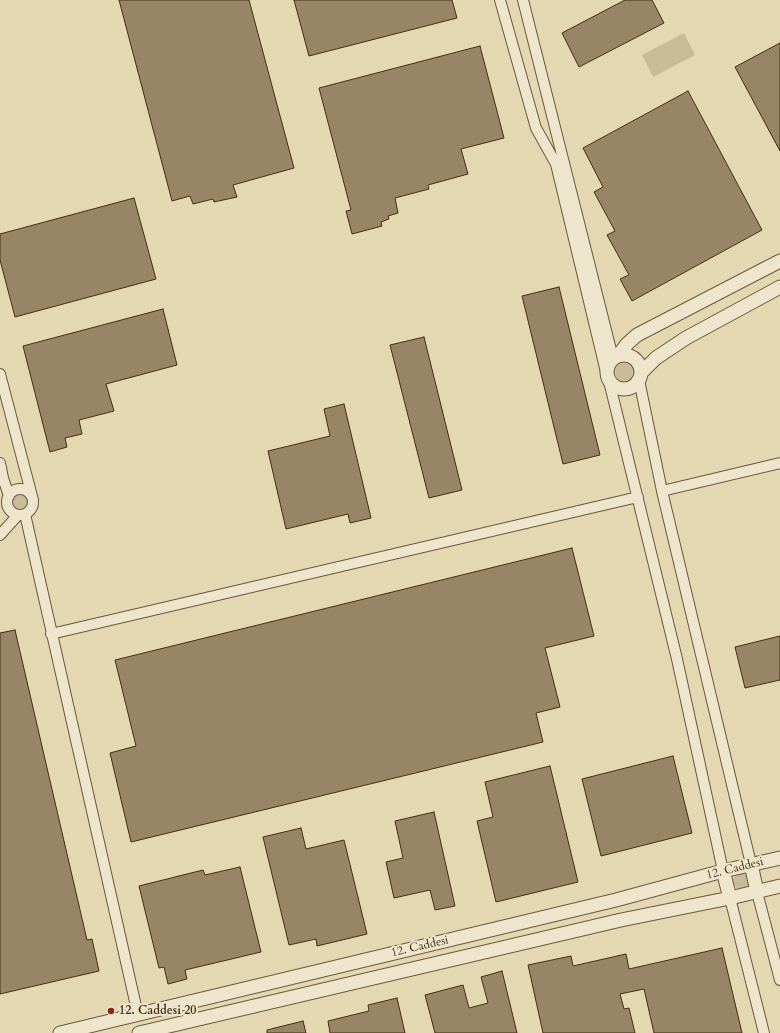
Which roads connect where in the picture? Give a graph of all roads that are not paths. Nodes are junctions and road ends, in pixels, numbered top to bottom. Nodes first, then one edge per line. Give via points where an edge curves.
1 (500, 0) edge
2 (523, 0) edge
3 (780, 261) edge
4 (780, 287) edge
5 (616, 357) junction
6 (0, 374) edge
7 (640, 377) junction
8 (608, 378) junction
9 (0, 463) edge
10 (780, 463) edge
11 (662, 491) junction
12 (638, 497) junction
13 (33, 500) junction
14 (5, 501) edge
15 (21, 515) junction
16 (0, 535) edge
17 (52, 634) junction
18 (780, 858) edge
19 (751, 864) junction
20 (724, 871) junction
21 (780, 886) edge
22 (757, 892) junction
23 (730, 898) junction
24 (780, 980) edge
25 (138, 1014) junction
26 (60, 1033) edge
27 (139, 1033) edge
28 (764, 1033) edge

1 - 8 street via 536,128 556,164
2 - 5 street
3 - 5 street via 637,335
4 - 7 street via 686,338 656,358
5 - 7 street via 632,357 639,364
5 - 8 street via 608,366
6 - 13 street
7 - 8 street via 634,386 625,389 616,387
7 - 11 street
8 - 12 street
9 - 14 street
10 - 11 street
11 - 19 street
12 - 17 street
12 - 20 street
13 - 14 street via 28,492 20,489 11,493
13 - 15 street via 28,512
14 - 15 street via 12,512
15 - 16 street
15 - 17 street
17 - 25 street
18 - 19 street, 12. Caddesi
19 - 20 street, 12. Caddesi
19 - 22 street
20 - 23 street
20 - 25 street, 12. Caddesi via 609,902
21 - 22 street, 12. Caddesi
22 - 23 street, 12. Caddesi
22 - 24 street
23 - 27 street, 12. Caddesi via 621,920
23 - 28 street
25 - 26 street, 12. Caddesi

